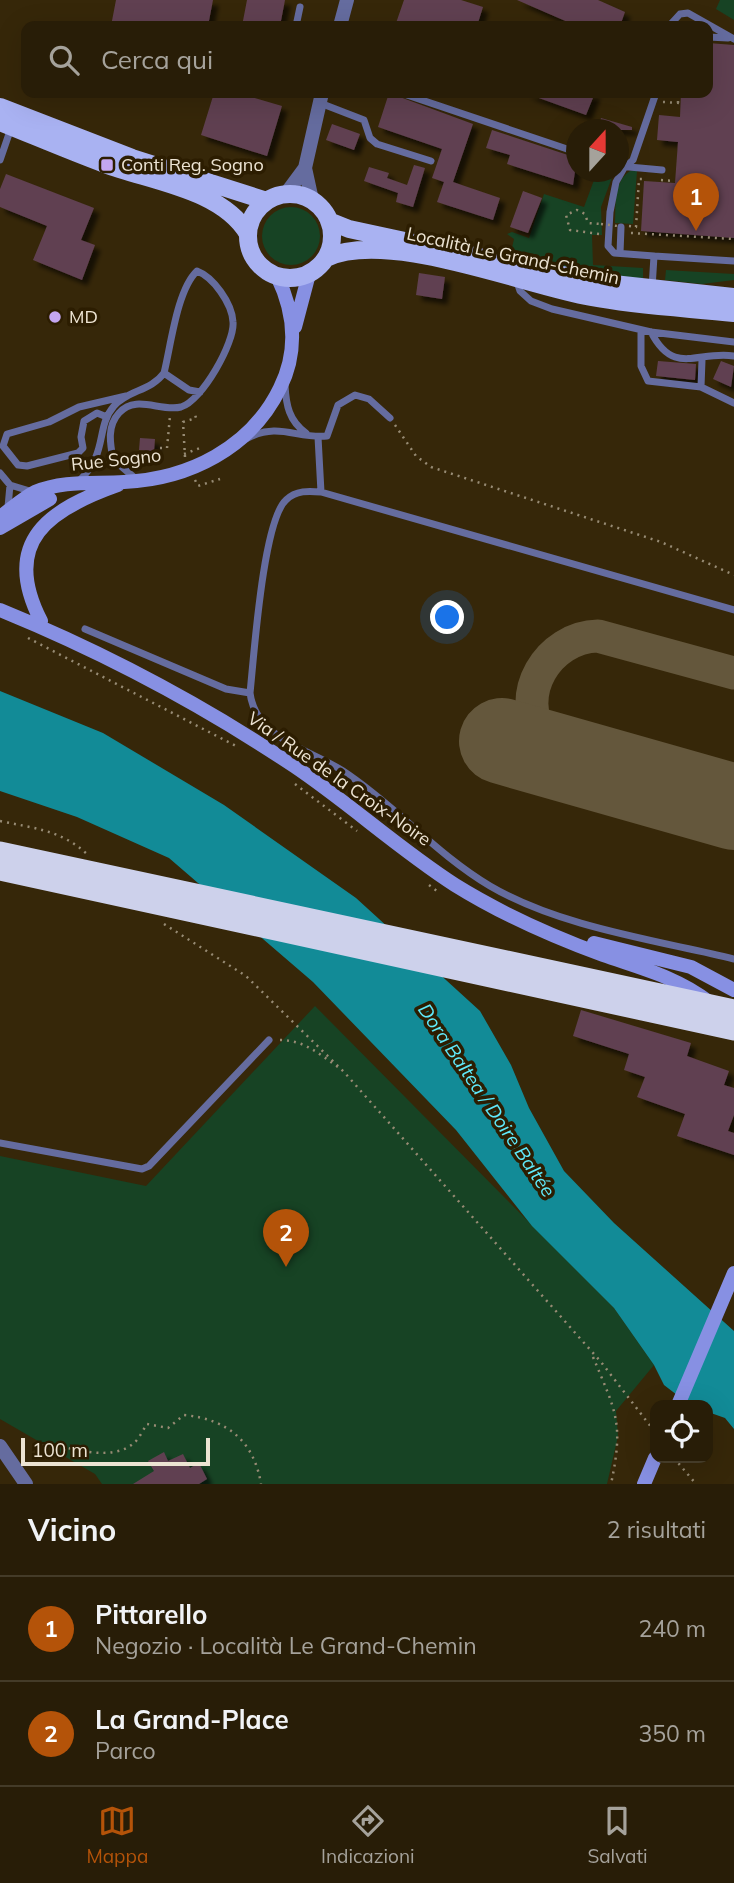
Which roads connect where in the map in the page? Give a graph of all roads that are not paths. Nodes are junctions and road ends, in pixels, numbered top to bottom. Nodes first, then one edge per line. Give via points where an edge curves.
1 (347, 0) edge
2 (300, 7) dead end
3 (297, 21) edge
4 (341, 21) edge
5 (674, 21) edge
6 (702, 21) edge
7 (713, 28) edge
8 (713, 37) edge
9 (732, 39) edge
10 (321, 98) edge
11 (416, 98) edge
12 (654, 98) edge
13 (0, 107) edge
14 (6, 124) edge
15 (566, 149) edge
16 (0, 160) edge
17 (432, 161) dead end
18 (629, 162) edge
19 (305, 168) junction
20 (629, 168) edge
21 (662, 170) dead end
22 (617, 182) edge
23 (285, 195) junction
24 (267, 201) junction
25 (312, 201) junction
26 (329, 221) junction
27 (620, 229) road end
28 (248, 234) junction
29 (620, 253) junction
30 (653, 256) junction
31 (326, 258) junction
32 (734, 261) edge
33 (309, 274) junction
34 (277, 276) junction
35 (516, 278) junction
36 (652, 289) junction
37 (734, 289) edge
38 (709, 294) junction
39 (734, 297) edge
40 (734, 313) edge
41 (641, 330) junction
42 (651, 332) junction
43 (293, 335) junction
44 (734, 342) edge
45 (734, 356) edge
46 (702, 360) junction
47 (164, 373) junction
48 (285, 377) junction
49 (701, 387) junction
50 (200, 392) junction
51 (126, 396) junction
52 (734, 403) edge
53 (107, 417) junction
54 (390, 418) road end
55 (306, 433) junction
56 (318, 437) junction
57 (241, 441) junction
58 (0, 474) edge
59 (78, 482) junction
60 (125, 483) junction
61 (10, 485) junction
62 (35, 492) junction
63 (321, 492) junction
64 (4, 514) edge
65 (4, 534) edge
66 (15, 601) dead end
67 (0, 610) edge
68 (734, 610) edge
69 (0, 617) edge
70 (85, 629) dead end
71 (59, 634) junction
72 (96, 653) junction
73 (250, 693) junction
74 (0, 852) edge
75 (0, 870) edge
76 (560, 936) junction
77 (734, 959) edge
78 (734, 990) edge
79 (734, 1010) edge
80 (734, 1023) edge
81 (734, 1030) edge
82 (269, 1040) road end
83 (0, 1143) edge
84 (734, 1273) edge
85 (680, 1400) edge
86 (0, 1447) edge
87 (653, 1463) edge
88 (26, 1484) edge
89 (644, 1484) edge

1 - 4 street
2 - 3 lane
5 - 6 lane via 688,13
7 - 9 lane
8 - 9 lane
10 - 17 lane via 364,120 377,144
10 - 19 street
11 - 15 lane
12 - 18 lane
13 - 24 main road via 132,158
14 - 16 lane
14 - 28 main road via 203,197 235,217
19 - 23 street
19 - 25 street
20 - 21 lane
22 - 29 lane via 609,234 610,250
23 - 24 main road
23 - 25 main road
24 - 28 main road via 252,217
25 - 26 main road
26 - 31 main road via 332,240
26 - 36 main road, Località Le Grand-Chemin via 595,282
27 - 29 lane
28 - 34 main road via 254,259
29 - 30 lane
30 - 32 lane
30 - 36 lane
31 - 33 main road, Località Le Grand-Chemin
31 - 35 main road, Località Le Grand-Chemin via 353,249 386,251
33 - 34 main road
33 - 43 street, Rue Sogno
34 - 43 street, Rue Sogno
35 - 40 main road, Località Le Grand-Chemin via 590,297
35 - 41 lane via 520,291 531,301
36 - 38 main road, Località Le Grand-Chemin
37 - 38 street
38 - 39 main road, Località Le Grand-Chemin
41 - 42 lane
41 - 49 lane via 641,366 648,381
42 - 44 lane
42 - 46 lane via 667,355
43 - 48 street, Rue Sogno
45 - 46 lane
46 - 49 lane
47 - 50 lane
47 - 50 lane via 190,278 197,271 209,275 234,324 211,378
47 - 51 lane via 156,384
48 - 55 lane via 289,412
48 - 57 street, Rue Sogno via 261,421
49 - 52 lane
50 - 60 lane via 181,407 132,403 119,413 111,427 113,460
51 - 53 lane
51 - 53 lane via 19,429 7,434 3,446 18,465 27,466 78,453 83,448 84,421 97,414
53 - 59 lane via 96,463
54 - 56 lane via 369,399 355,396 338,405 327,436
55 - 56 lane
55 - 57 lane via 263,430
56 - 63 lane
57 - 60 street, Rue Sogno
58 - 61 lane
59 - 60 street, Rue Sogno
59 - 62 street, Rue Sogno
60 - 65 street, Rue Sogno via 46,500
61 - 62 lane
61 - 64 lane
62 - 64 street, Rue Sogno
63 - 68 lane
63 - 73 lane via 302,491 285,500 271,525
66 - 71 street
67 - 71 street, Via / Rue de la Croix-Noire
69 - 72 street, Via / Rue de la Croix-Noire
70 - 73 lane via 226,690
71 - 72 street, Via / Rue de la Croix-Noire
72 - 76 street, Via / Rue de la Croix-Noire via 178,695 294,766 456,885
73 - 77 lane via 254,715 268,729 357,781 488,885 525,905 573,920
74 - 79 highway, bridge
75 - 81 highway, bridge
76 - 78 street, Via / Rue de la Croix-Noire via 691,967
76 - 80 street, Via / Rue de la Croix-Noire via 670,978 694,990
82 - 83 lane via 142,1169
84 - 85 street
86 - 88 street
87 - 89 street

